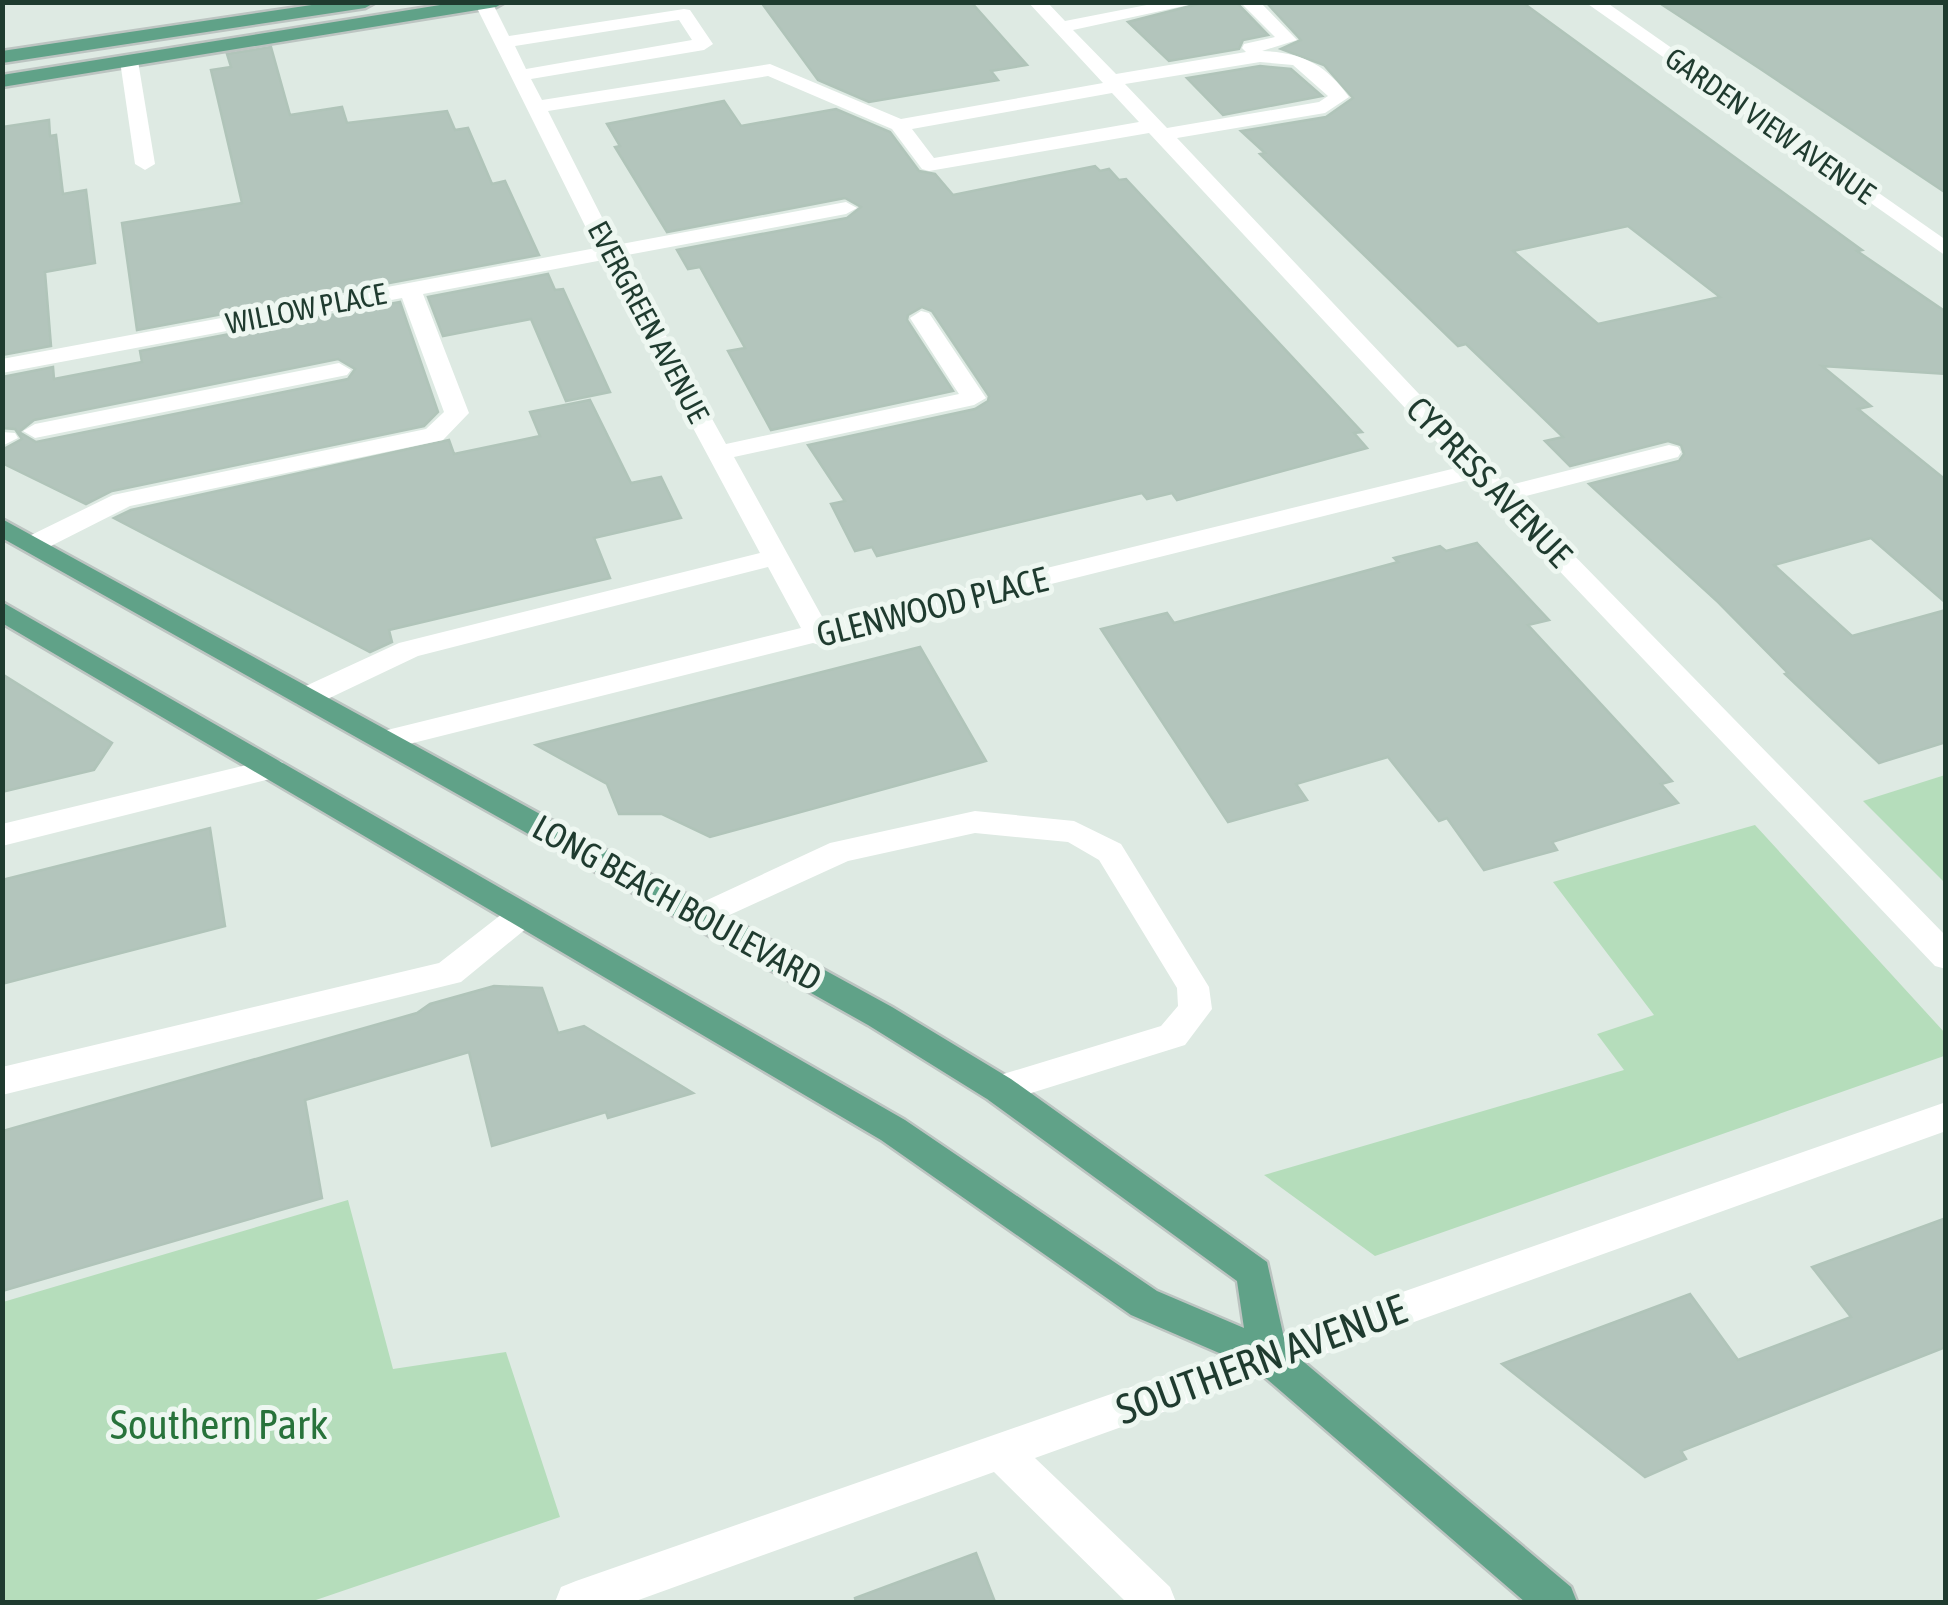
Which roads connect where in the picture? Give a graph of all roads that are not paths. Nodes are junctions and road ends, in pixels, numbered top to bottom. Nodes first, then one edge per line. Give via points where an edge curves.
1 (368, 2) edge
2 (1037, 2) edge
3 (1194, 2) edge
4 (1250, 2) edge
5 (1594, 2) edge
6 (490, 3) edge
7 (1060, 27) junction
8 (506, 42) junction
9 (704, 44) junction
10 (2, 56) edge
11 (129, 61) junction
12 (522, 75) junction
13 (726, 77) junction
14 (2, 81) edge
15 (1111, 81) junction
16 (538, 107) junction
17 (899, 124) junction
18 (1157, 130) junction
19 (145, 164) dead end
20 (846, 208) dead end
21 (1946, 250) edge
22 (609, 252) junction
23 (410, 290) junction
24 (921, 318) dead end
25 (2, 366) edge
26 (340, 370) dead end
27 (35, 431) dead end
28 (1668, 452) dead end
29 (719, 454) junction
30 (1478, 470) junction
31 (1502, 495) junction
32 (2, 527) edge
33 (34, 544) junction
34 (776, 557) junction
35 (2, 611) edge
36 (819, 636) junction
37 (306, 696) junction
38 (385, 740) junction
39 (272, 769) junction
40 (2, 835) edge
41 (522, 915) junction
42 (700, 916) junction
43 (1946, 957) edge
44 (2, 1081) edge
45 (999, 1089) junction
46 (1946, 1116) edge
47 (1268, 1356) junction
48 (1000, 1451) junction
49 (576, 1602) edge
50 (1155, 1602) edge
51 (1556, 1602) edge

1 - 10 main road
2 - 7 street, CYPRESS AVENUE
3 - 7 street
4 - 15 street via 1288,40
5 - 21 street, GARDEN VIEW AVENUE
6 - 8 street, EVERGREEN AVENUE
6 - 11 main road
7 - 15 street, CYPRESS AVENUE
8 - 9 street via 684,14
8 - 12 street, EVERGREEN AVENUE
9 - 12 street
9 - 13 street
11 - 14 main road
11 - 19 street
12 - 16 street, EVERGREEN AVENUE
13 - 16 street
13 - 17 street via 770,70
15 - 17 street
15 - 18 street, CYPRESS AVENUE
15 - 18 street via 1280,57 1304,64 1340,97 1325,107
16 - 22 street, EVERGREEN AVENUE
17 - 18 street via 929,165
18 - 30 street, CYPRESS AVENUE
20 - 22 street, WILLOW PLACE
22 - 23 street, WILLOW PLACE
22 - 29 street, EVERGREEN AVENUE
23 - 25 street, WILLOW PLACE
23 - 33 street via 457,413 434,435 122,500
24 - 29 street via 974,398
26 - 27 street
28 - 31 street
29 - 34 street, EVERGREEN AVENUE
30 - 31 street, CYPRESS AVENUE
30 - 36 street, GLENWOOD PLACE
31 - 43 street, CYPRESS AVENUE
32 - 33 main road, LONG BEACH BOULEVARD
33 - 37 main road, LONG BEACH BOULEVARD
34 - 36 street, EVERGREEN AVENUE
34 - 37 street via 409,648
35 - 39 main road
36 - 38 street, GLENWOOD PLACE
37 - 38 main road, LONG BEACH BOULEVARD
38 - 42 main road, LONG BEACH BOULEVARD
39 - 40 street
39 - 41 main road
41 - 44 street via 449,972
41 - 47 main road via 894,1130 1144,1303
42 - 45 main road, LONG BEACH BOULEVARD
42 - 45 street via 841,851 975,822 1074,832 1110,852 1193,987 1195,1010 1173,1036
45 - 47 main road, LONG BEACH BOULEVARD via 1254,1273
46 - 47 street, SOUTHERN AVENUE
47 - 48 street, SOUTHERN AVENUE
47 - 51 main road
48 - 49 street, SOUTHERN AVENUE
48 - 50 street

